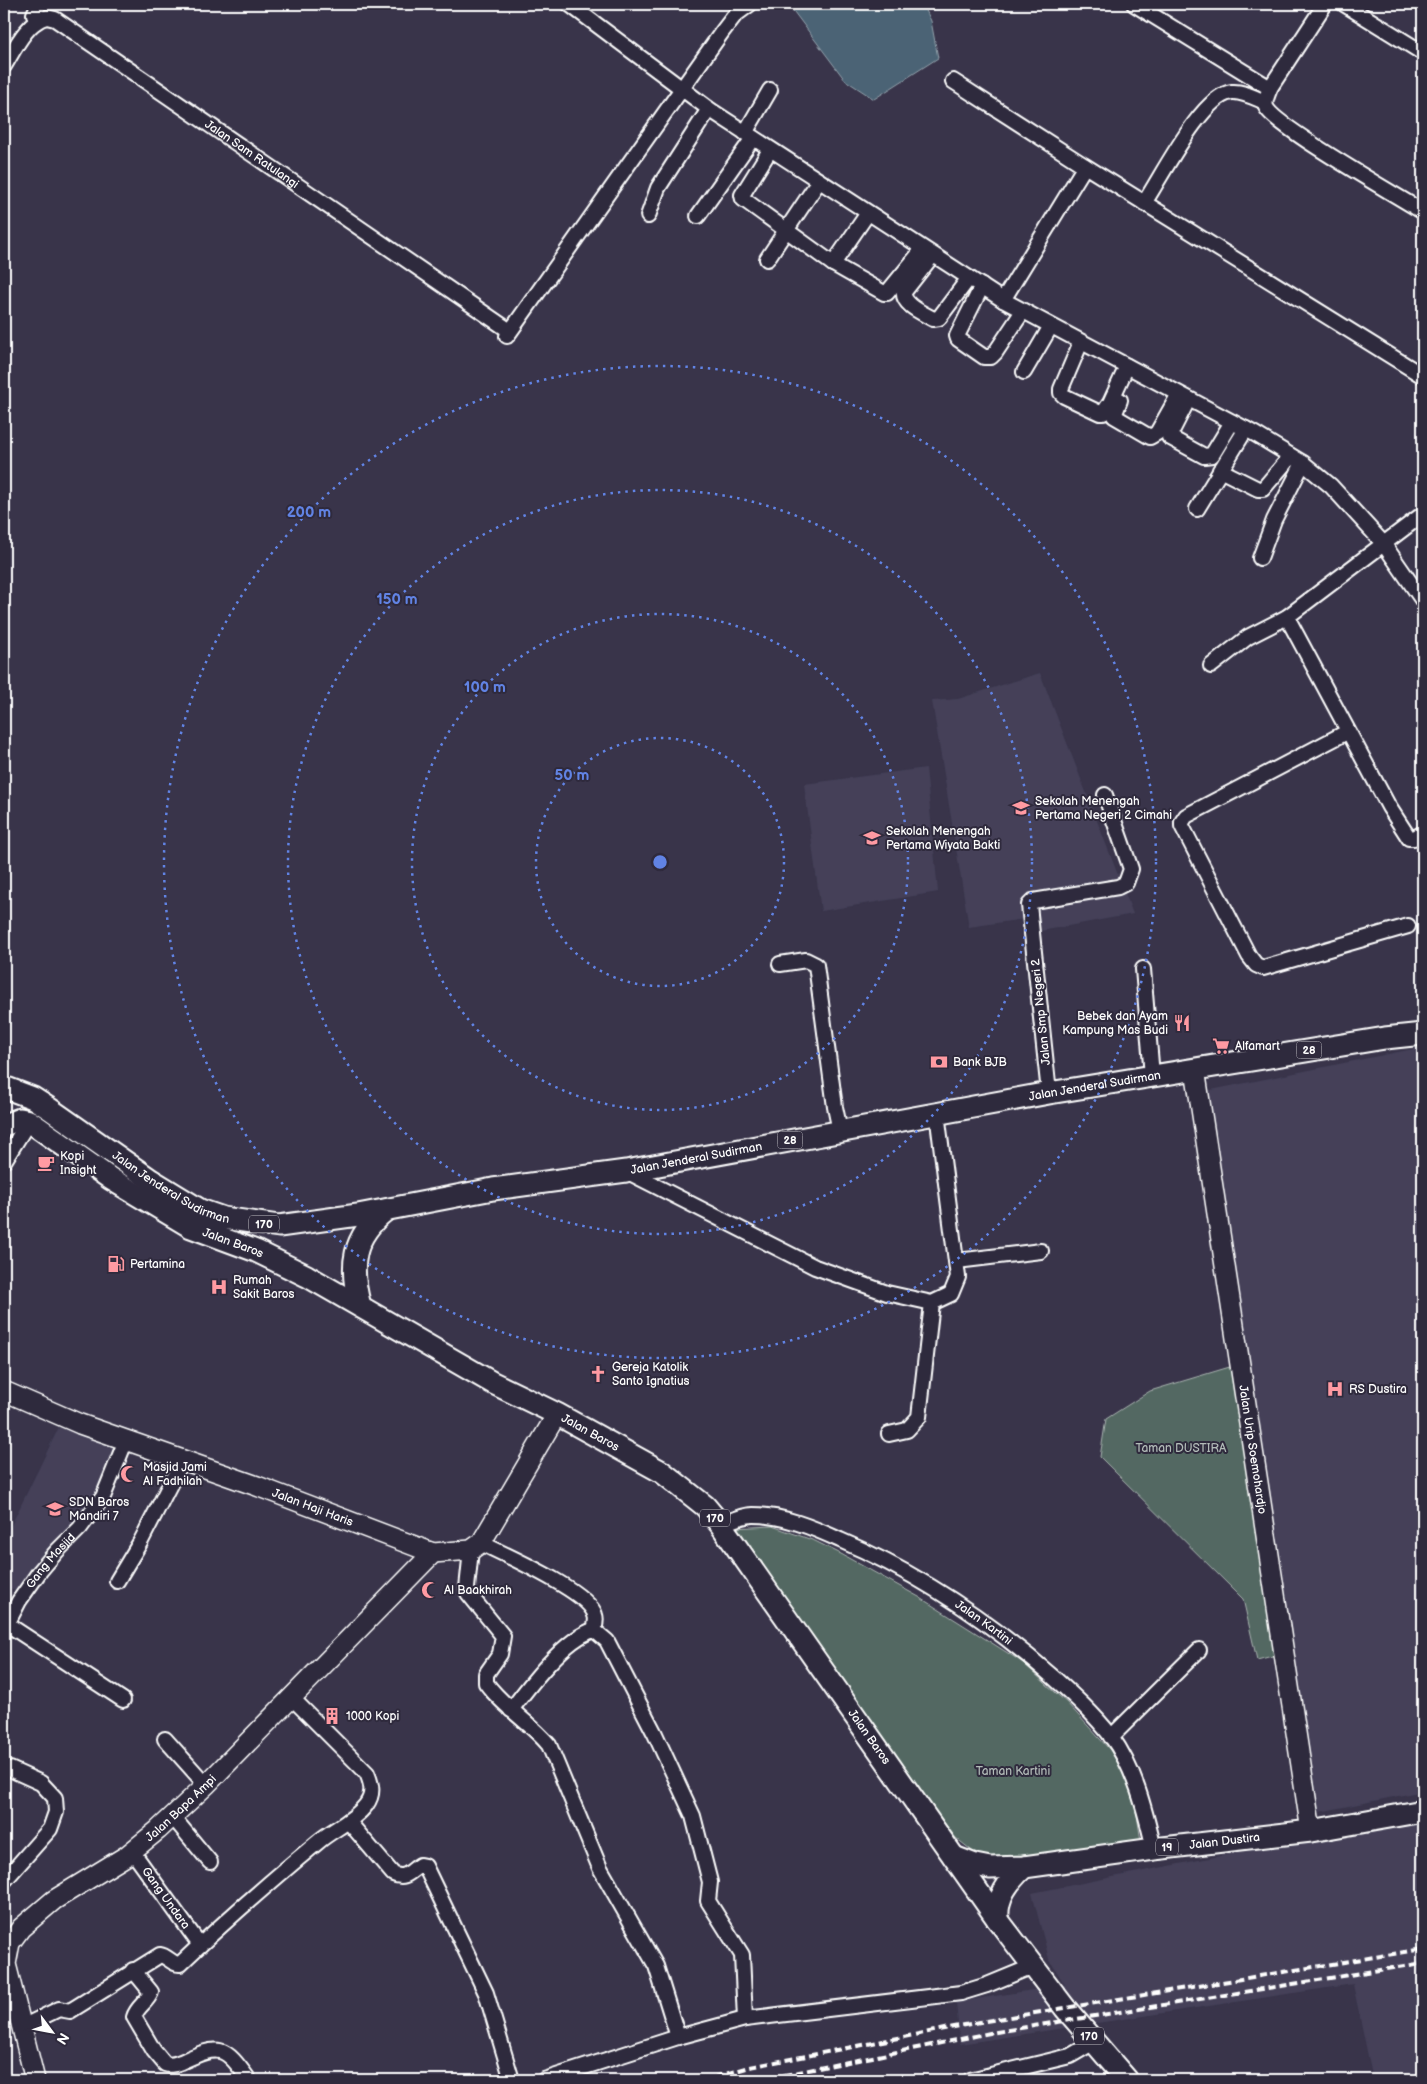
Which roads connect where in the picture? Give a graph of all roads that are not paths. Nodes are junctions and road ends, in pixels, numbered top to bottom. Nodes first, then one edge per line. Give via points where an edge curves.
1 (39, 4) edge
2 (570, 4) edge
3 (750, 4) edge
4 (1134, 4) edge
5 (1325, 4) edge
6 (1344, 4) edge
7 (36, 22) junction
8 (1423, 53) edge
9 (4, 66) edge
10 (953, 81) dead end
11 (1270, 88) junction
12 (681, 90) junction
13 (770, 90) dead end
14 (1265, 102) junction
15 (708, 109) junction
16 (749, 135) junction
17 (770, 150) junction
18 (1085, 166) junction
19 (820, 181) junction
20 (1144, 203) junction
21 (1423, 212) edge
22 (868, 213) junction
23 (648, 216) dead end
24 (698, 216) dead end
25 (786, 230) junction
26 (928, 252) junction
27 (766, 259) dead end
28 (833, 264) junction
29 (969, 278) junction
30 (982, 286) junction
31 (1003, 300) junction
32 (1023, 311) junction
33 (1051, 326) junction
34 (1081, 342) junction
35 (1131, 368) junction
36 (1024, 372) dead end
37 (1423, 376) edge
38 (1184, 397) junction
39 (1232, 422) junction
40 (1246, 430) junction
41 (1291, 456) junction
42 (1304, 463) junction
43 (1220, 470) junction
44 (1197, 509) dead end
45 (1423, 514) edge
46 (1383, 543) junction
47 (1260, 558) dead end
48 (1423, 600) edge
49 (1287, 617) junction
50 (1211, 666) dead end
51 (1347, 732) junction
52 (1105, 795) dead end
53 (1423, 833) edge
54 (1408, 926) dead end
55 (780, 964) dead end
56 (1143, 969) dead end
57 (1423, 1034) edge
58 (1194, 1069) junction
59 (1152, 1076) junction
60 (4, 1087) edge
61 (1049, 1093) junction
62 (937, 1113) junction
63 (29, 1121) junction
64 (4, 1125) edge
65 (840, 1131) junction
66 (4, 1161) edge
67 (626, 1171) junction
68 (386, 1210) junction
69 (279, 1226) junction
70 (1041, 1251) dead end
71 (278, 1261) junction
72 (957, 1261) junction
73 (932, 1303) junction
74 (360, 1306) junction
75 (4, 1391) edge
76 (557, 1414) junction
77 (889, 1434) dead end
78 (126, 1440) junction
79 (182, 1461) junction
80 (721, 1525) junction
81 (476, 1547) junction
82 (433, 1553) junction
83 (117, 1581) dead end
84 (6, 1627) edge
85 (594, 1630) junction
86 (1199, 1650) dead end
87 (290, 1697) junction
88 (123, 1700) dead end
89 (511, 1710) junction
90 (1111, 1737) junction
91 (165, 1739) dead end
92 (10, 1769) dead end
93 (206, 1785) junction
94 (1423, 1811) edge
95 (172, 1816) junction
96 (348, 1821) junction
97 (1311, 1831) junction
98 (1154, 1849) junction
99 (132, 1851) junction
100 (954, 1856) junction
101 (210, 1862) dead end
102 (1024, 1867) junction
103 (4, 1881) edge
104 (998, 1920) junction
105 (200, 1945) junction
106 (1033, 1966) junction
107 (134, 1970) junction
108 (745, 2019) junction
109 (22, 2027) junction
110 (678, 2037) junction
111 (1094, 2042) junction
112 (30, 2079) edge
113 (249, 2080) edge
114 (512, 2080) edge
115 (544, 2080) edge
116 (970, 2080) edge
117 (1127, 2080) edge

1 - 7 street via 34,14
2 - 12 street
3 - 12 street, Jalan Sam Ratulangi via 735,16
4 - 11 street
5 - 11 street
6 - 8 street
7 - 9 street
7 - 12 street, Jalan Sam Ratulangi via 47,17 62,24 509,334
10 - 18 street
11 - 14 street
12 - 15 street
13 - 16 street
14 - 20 street via 1234,92 1216,100 1197,119
14 - 21 street via 1272,114 1290,129
15 - 16 street
15 - 23 street via 658,188
16 - 17 street
16 - 24 street
17 - 19 street
17 - 25 street via 742,195 746,202
18 - 20 street
18 - 31 street
19 - 22 street
19 - 25 street
20 - 37 street
22 - 26 street
22 - 28 street
25 - 27 street
25 - 28 street
26 - 28 street via 887,293
26 - 29 street
26 - 29 street via 903,296 906,302 926,315 939,318
29 - 30 street
30 - 31 street
30 - 32 street via 957,336 984,357 995,353
31 - 32 street
32 - 33 street
33 - 34 street
33 - 36 street
34 - 35 street
34 - 35 street via 1061,389 1064,396 1103,413
35 - 38 street
35 - 38 street via 1114,416 1150,437 1157,433
38 - 39 street
38 - 39 street via 1169,436 1204,456 1212,455
39 - 40 street
40 - 41 street
40 - 43 street
41 - 42 street
41 - 43 street via 1263,489
42 - 46 street via 1331,486
42 - 47 street via 1274,520
43 - 44 street
45 - 46 street
46 - 48 street
46 - 49 street
49 - 50 street via 1248,637
49 - 51 street
51 - 53 street via 1388,807 1408,836 1414,838
51 - 54 street via 1186,816 1182,822 1184,831 1249,956 1262,968
52 - 61 street, Jalan Smp Negeri 2 via 1131,870 1130,878 1118,887 1031,902 1029,905
55 - 65 street via 806,960 816,965
56 - 59 street
57 - 58 main road, Jalan Jenderal Sudirman / 28
58 - 59 main road, Jalan Jenderal Sudirman / 28
58 - 97 street, Jalan Urip Soemohardjo
59 - 61 main road, Jalan Jenderal Sudirman / 28
60 - 69 main road, Jalan Jenderal Sudirman / 170 via 33,1098 200,1210 223,1218
61 - 62 main road, Jalan Jenderal Sudirman / 28
62 - 65 main road, Jalan Jenderal Sudirman / 28
62 - 72 street
63 - 64 main road via 20,1119
63 - 66 street
63 - 71 main road, Jalan Baros / 170 via 111,1179 191,1227
65 - 67 main road, Jalan Jenderal Sudirman / 28
67 - 68 main road, Jalan Jenderal Sudirman / 28 via 493,1189
67 - 73 street via 815,1267 887,1293
68 - 69 main road, Jalan Jenderal Sudirman / 170
68 - 74 main road via 366,1229 357,1248 354,1282
69 - 71 main road via 269,1242
70 - 72 street
71 - 74 main road, Jalan Baros / 170
72 - 73 street via 958,1277 951,1294
73 - 77 street via 920,1418 907,1430
74 - 76 main road, Jalan Baros / 170 via 493,1383
75 - 78 street, Jalan Haji Haris
76 - 80 main road, Jalan Baros / 170 via 662,1472 705,1506
76 - 81 street
78 - 79 street, Jalan Haji Haris
78 - 84 street, Gang Masjid via 103,1497 80,1528 40,1571 19,1600
79 - 82 street, Jalan Haji Haris
79 - 83 street via 141,1542
80 - 90 street, Jalan Kartini via 753,1515 777,1518 816,1529 874,1554 969,1610 1022,1649 1075,1697
80 - 100 main road, Jalan Baros / 170
81 - 82 street, Jalan Haji Haris
81 - 85 street via 542,1572 578,1597 595,1615
81 - 89 street via 468,1593 503,1636 500,1654 485,1680
82 - 87 street, Jalan Bapa Ampi
84 - 88 street
85 - 89 street via 585,1633 542,1670
85 - 108 street via 607,1640 692,1816 710,1882 708,1902 742,1955
86 - 90 street
87 - 93 street, Jalan Bapa Ampi
87 - 96 street via 368,1773 371,1797 365,1807
89 - 110 street via 535,1728 549,1745 600,1868 656,1966
90 - 98 street, Jalan Kartini via 1131,1771
91 - 93 street
92 - 103 street via 41,1783 55,1798 56,1812 50,1829
93 - 95 street, Jalan Bapa Ampi
94 - 97 main road, Jalan Dustira / 19
95 - 99 street, Jalan Bapa Ampi
95 - 101 street
96 - 105 street via 327,1834
96 - 114 street via 398,1877 406,1876 420,1865 425,1866 486,1993
97 - 98 main road, Jalan Dustira / 19
98 - 102 main road, Jalan Dustira / 19
99 - 105 street, Gang Undara
99 - 109 street, Jalan Bapa Ampi via 54,1900 21,1928 10,1943 6,1964
100 - 102 main road, Jalan Dustira / 19 via 990,1868
100 - 104 main road, Jalan Baros / 170
102 - 104 main road via 1007,1884 999,1899
104 - 106 main road, 170
105 - 107 street via 180,1964 160,1955
106 - 108 street via 961,1993
106 - 111 main road, 170
107 - 109 street via 70,2011 59,2009
107 - 113 street via 151,1992 134,2017 165,2064 175,2064 216,2049 235,2061
108 - 110 street
109 - 112 street, Jalan Bapa Ampi
110 - 115 street
111 - 116 street via 1070,2056
111 - 117 main road, 170

